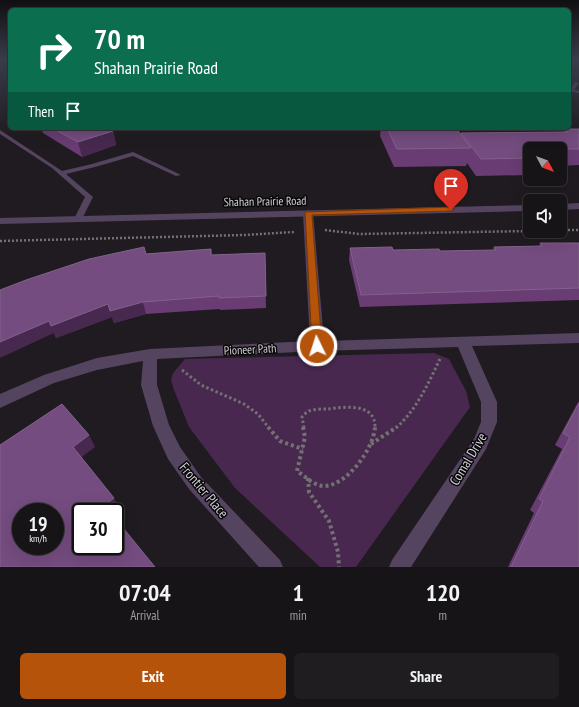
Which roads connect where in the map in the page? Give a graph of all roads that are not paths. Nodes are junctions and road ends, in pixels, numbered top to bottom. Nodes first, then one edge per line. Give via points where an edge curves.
1 (0, 132) edge
2 (3, 136) edge
3 (60, 173) junction
4 (178, 175) dead end
5 (579, 206) edge
6 (567, 207) edge
7 (523, 208) edge
8 (308, 213) junction
9 (78, 219) junction
10 (0, 221) edge
11 (579, 338) edge
12 (463, 341) junction
13 (317, 346) junction
14 (150, 354) junction
15 (0, 401) edge
16 (273, 567) edge
17 (399, 567) edge

1 - 2 lane
2 - 3 lane
3 - 4 lane via 133,154
3 - 9 lane via 88,197
5 - 6 street
7 - 8 street, Shahan Prairie Road
8 - 9 street, Shahan Prairie Road
8 - 13 street
9 - 10 street, Shahan Prairie Road
11 - 12 street, Pioneer Path
12 - 13 street, Pioneer Path
12 - 17 street, Comal Drive via 489,402 489,422 480,444
13 - 14 street, Pioneer Path
14 - 15 street, Pioneer Path via 97,364 49,379
14 - 16 street, Frontier Place via 149,385 161,426 174,453 195,483

